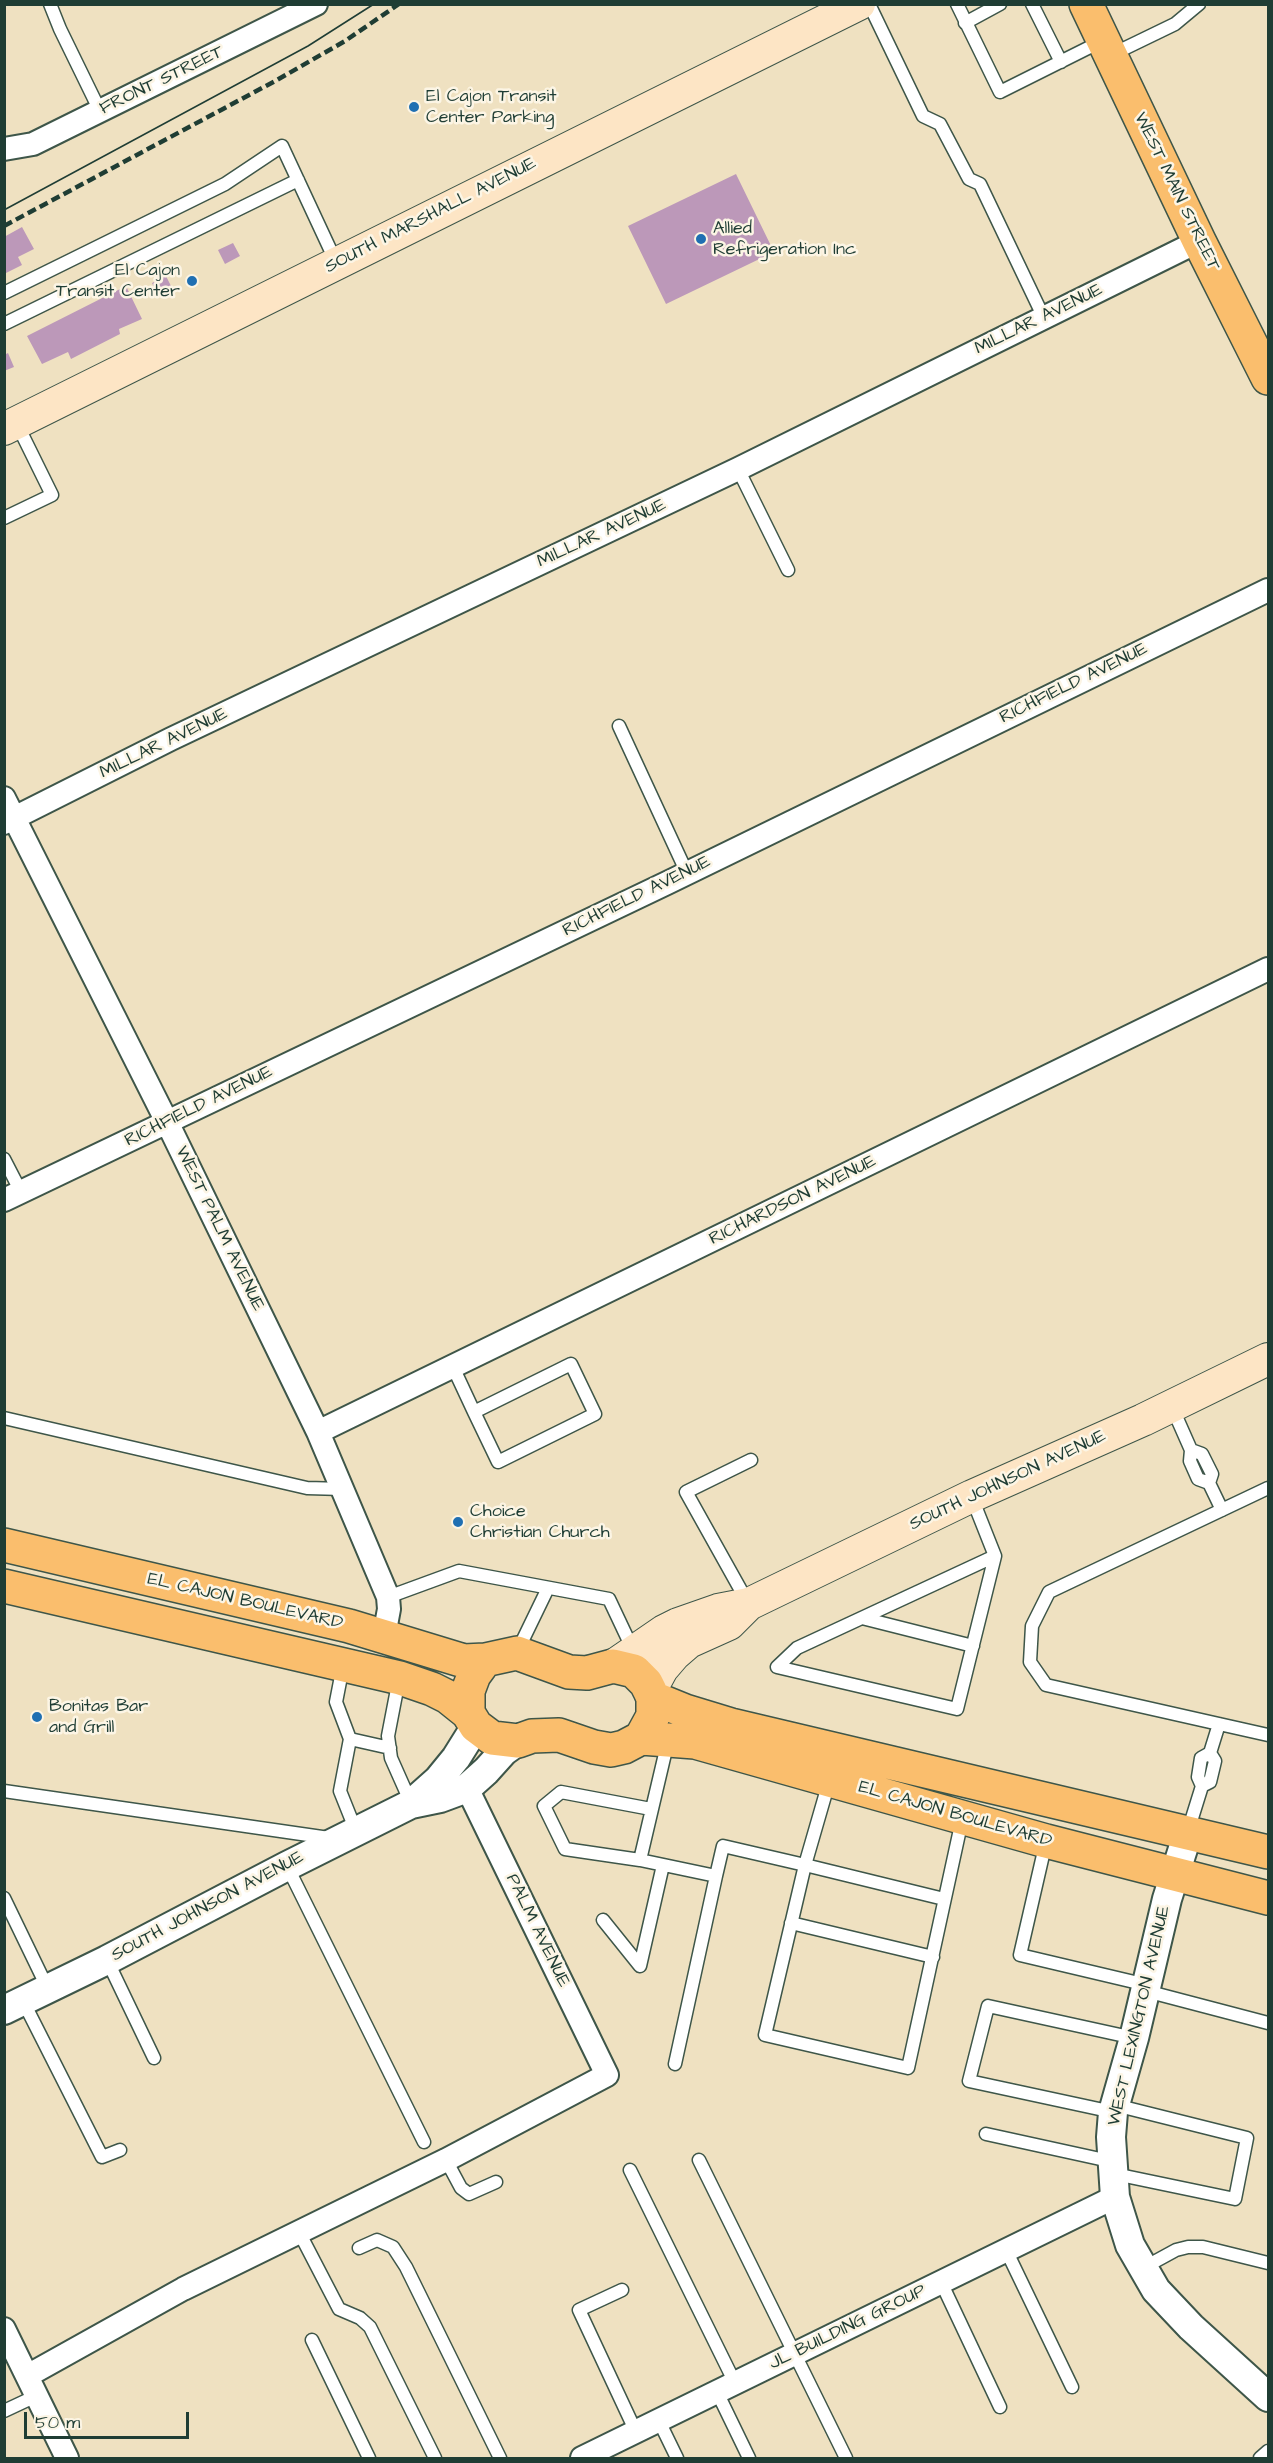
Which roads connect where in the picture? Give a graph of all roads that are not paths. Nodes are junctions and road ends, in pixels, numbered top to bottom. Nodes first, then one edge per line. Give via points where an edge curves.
1 (50, 4) edge
2 (316, 4) edge
3 (869, 4) edge
4 (957, 4) edge
5 (1000, 4) edge
6 (1032, 4) edge
7 (1086, 4) edge
8 (1199, 4) edge
9 (844, 8) edge
10 (965, 22) junction
11 (1107, 48) junction
12 (1061, 62) junction
13 (100, 111) junction
14 (4, 149) edge
15 (298, 180) junction
16 (1198, 242) junction
17 (337, 264) junction
18 (4, 293) edge
19 (1044, 318) junction
20 (4, 324) edge
21 (1269, 378) edge
22 (10, 426) edge
23 (738, 469) junction
24 (4, 518) edge
25 (788, 570) dead end
26 (1269, 590) edge
27 (619, 726) dead end
28 (4, 798) edge
29 (9, 821) edge
30 (687, 873) junction
31 (1269, 969) edge
32 (167, 1122) junction
33 (4, 1159) edge
34 (13, 1196) edge
35 (1269, 1359) edge
36 (453, 1367) junction
37 (1172, 1406) junction
38 (474, 1412) junction
39 (4, 1418) edge
40 (318, 1432) junction
41 (751, 1460) dead end
42 (1269, 1488) edge
43 (343, 1489) junction
44 (972, 1496) junction
45 (1222, 1510) junction
46 (4, 1545) edge
47 (995, 1556) junction
48 (4, 1586) edge
49 (549, 1588) junction
50 (388, 1597) junction
51 (748, 1604) junction
52 (862, 1618) junction
53 (384, 1636) junction
54 (973, 1646) junction
55 (517, 1653) junction
56 (484, 1660) junction
57 (624, 1660) junction
58 (343, 1665) junction
59 (400, 1678) junction
60 (651, 1695) junction
61 (472, 1719) junction
62 (1219, 1724) junction
63 (1269, 1735) edge
64 (350, 1739) junction
65 (655, 1739) junction
66 (518, 1741) junction
67 (390, 1748) junction
68 (829, 1780) junction
69 (467, 1788) junction
70 (4, 1791) edge
71 (411, 1804) junction
72 (651, 1809) junction
73 (962, 1817) junction
74 (1188, 1833) junction
75 (347, 1836) junction
76 (1046, 1841) junction
77 (1269, 1852) edge
78 (640, 1860) junction
79 (663, 1865) junction
80 (806, 1865) junction
81 (287, 1866) junction
82 (1176, 1873) junction
83 (716, 1875) junction
84 (4, 1898) edge
85 (1269, 1898) edge
86 (944, 1899) junction
87 (603, 1920) dead end
88 (791, 1923) junction
89 (933, 1957) junction
90 (107, 1960) junction
91 (1146, 1988) junction
92 (18, 2000) edge
93 (1269, 2023) edge
94 (1134, 2038) junction
95 (154, 2058) dead end
96 (675, 2064) dead end
97 (1114, 2108) junction
98 (986, 2134) dead end
99 (424, 2142) dead end
100 (120, 2150) dead end
101 (446, 2160) junction
102 (699, 2160) dead end
103 (630, 2170) dead end
104 (1114, 2178) junction
105 (496, 2182) dead end
106 (299, 2232) junction
107 (359, 2248) dead end
108 (1006, 2250) junction
109 (1269, 2263) edge
110 (1142, 2268) junction
111 (941, 2282) junction
112 (622, 2290) dead end
113 (4, 2329) edge
114 (312, 2340) dead end
115 (795, 2354) junction
116 (32, 2386) junction
117 (1072, 2387) dead end
118 (726, 2388) junction
119 (1269, 2397) edge
120 (1000, 2407) dead end
121 (4, 2411) edge
122 (659, 2421) junction
123 (636, 2432) junction
124 (1269, 2451) edge
125 (593, 2456) edge
126 (67, 2458) edge
127 (369, 2458) edge
128 (435, 2458) edge
129 (500, 2458) edge
130 (677, 2458) edge
131 (749, 2458) edge
132 (846, 2458) edge
133 (1260, 2458) edge

1 - 13 lane
2 - 13 street, FRONT STREET
3 - 19 lane via 923,116 940,123 969,179 980,184
4 - 10 lane
5 - 10 lane
6 - 12 lane
7 - 11 main road, WEST MAIN STREET
8 - 11 lane via 1175,24
9 - 17 main road, SOUTH MARSHALL AVENUE
10 - 12 lane via 1000,92
11 - 12 lane
11 - 16 main road, WEST MAIN STREET
13 - 14 street, FRONT STREET via 33,144
15 - 17 lane
15 - 18 lane via 282,146 225,184
15 - 20 lane
16 - 19 street, MILLAR AVENUE
16 - 21 main road, WEST MAIN STREET
17 - 22 main road, SOUTH MARSHALL AVENUE
19 - 23 street, MILLAR AVENUE
22 - 24 lane via 52,495
23 - 25 lane
23 - 29 street, MILLAR AVENUE via 171,739
26 - 30 street, RICHFIELD AVENUE
27 - 30 lane
28 - 29 street, WEST PALM AVENUE
29 - 32 street, WEST PALM AVENUE
30 - 32 street, RICHFIELD AVENUE
31 - 36 street, RICHARDSON AVENUE
32 - 34 street, RICHFIELD AVENUE
32 - 40 street, WEST PALM AVENUE
33 - 34 lane
35 - 37 main road, SOUTH JOHNSON AVENUE
36 - 38 lane
36 - 40 street, RICHARDSON AVENUE
37 - 44 main road, SOUTH JOHNSON AVENUE
37 - 45 lane via 1191,1450 1202,1454 1212,1474 1209,1483
38 - 38 lane via 498,1462 595,1414 571,1364
39 - 43 lane via 307,1488
40 - 43 street, WEST PALM AVENUE
41 - 51 lane via 686,1492
42 - 45 lane
43 - 50 street, WEST PALM AVENUE
44 - 47 lane
44 - 51 main road, SOUTH JOHNSON AVENUE
45 - 62 lane via 1049,1592 1032,1626 1030,1662 1046,1685
46 - 53 main road, EL CAJON BOULEVARD
47 - 52 lane
47 - 54 lane
48 - 58 main road
49 - 50 lane via 459,1571
49 - 55 lane
49 - 57 lane via 609,1599
50 - 53 street, WEST PALM AVENUE
51 - 57 main road, SOUTH JOHNSON AVENUE via 685,1621
51 - 60 main road, SOUTH JOHNSON AVENUE via 729,1624 689,1642 674,1655 662,1669
52 - 54 lane
52 - 54 lane via 797,1648 777,1667 957,1708
53 - 56 main road, EL CAJON BOULEVARD via 464,1661
55 - 56 main road, EL CAJON BOULEVARD
55 - 57 main road via 569,1672 587,1673
56 - 61 main road via 468,1691
57 - 60 main road via 646,1683
58 - 59 main road
58 - 64 lane via 336,1702
59 - 61 main road via 448,1697
59 - 67 lane via 388,1736
60 - 65 main road
60 - 74 main road, EL CAJON BOULEVARD via 685,1711 731,1725
61 - 66 main road via 492,1738
61 - 71 street, SOUTH JOHNSON AVENUE via 444,1773
62 - 63 lane
62 - 74 lane via 1210,1753 1215,1761 1210,1782 1202,1786
64 - 67 lane
64 - 75 lane via 340,1791
65 - 66 main road via 610,1750 559,1735
65 - 68 main road, EL CAJON BOULEVARD via 695,1742
65 - 72 lane
66 - 69 street, SOUTH JOHNSON AVENUE
67 - 71 lane
68 - 73 main road, EL CAJON BOULEVARD
68 - 80 lane
69 - 71 street, SOUTH JOHNSON AVENUE
69 - 101 street, PALM AVENUE via 607,2075
70 - 75 lane
71 - 75 street, SOUTH JOHNSON AVENUE
72 - 78 lane
72 - 78 lane via 561,1792 544,1806 565,1849
73 - 76 main road, EL CAJON BOULEVARD
73 - 86 lane
74 - 77 main road, EL CAJON BOULEVARD
74 - 82 street, WEST LEXINGTON AVENUE
75 - 81 street, SOUTH JOHNSON AVENUE
76 - 82 main road, EL CAJON BOULEVARD
76 - 91 lane via 1020,1955
78 - 79 lane
79 - 83 lane
79 - 87 lane via 640,1966
80 - 83 lane via 723,1846
80 - 86 lane
80 - 88 lane
81 - 90 street, SOUTH JOHNSON AVENUE
81 - 99 lane
82 - 85 main road, EL CAJON BOULEVARD
82 - 91 street, WEST LEXINGTON AVENUE
83 - 96 lane
84 - 92 lane
86 - 89 lane
88 - 89 lane
88 - 89 lane via 765,2035 908,2068
90 - 92 street, SOUTH JOHNSON AVENUE
90 - 95 lane
91 - 93 lane
91 - 94 street, WEST LEXINGTON AVENUE
92 - 100 lane via 102,2157
94 - 97 street, WEST LEXINGTON AVENUE
94 - 97 lane via 988,2006 969,2081
97 - 104 street, WEST LEXINGTON AVENUE
97 - 104 lane via 1247,2138 1235,2199
98 - 104 lane
101 - 105 lane via 461,2188 469,2194
101 - 106 street
102 - 115 lane
103 - 118 lane
104 - 108 street, JL BUILDING GROUP
104 - 110 street, WEST LEXINGTON AVENUE via 1124,2230
106 - 116 street via 183,2289
106 - 128 lane via 339,2309 370,2327
107 - 129 lane via 377,2240 393,2247 406,2266
108 - 111 street, JL BUILDING GROUP
108 - 117 lane
109 - 110 lane via 1188,2247
110 - 119 street, WEST LEXINGTON AVENUE via 1173,2309
111 - 115 street, JL BUILDING GROUP
111 - 120 lane
112 - 123 lane via 579,2310
113 - 116 street
114 - 127 lane
115 - 118 street, JL BUILDING GROUP
115 - 132 lane
116 - 121 lane
116 - 126 street
118 - 122 street, JL BUILDING GROUP
118 - 131 lane
122 - 123 street, JL BUILDING GROUP
122 - 130 lane
123 - 125 street, JL BUILDING GROUP
124 - 133 lane

